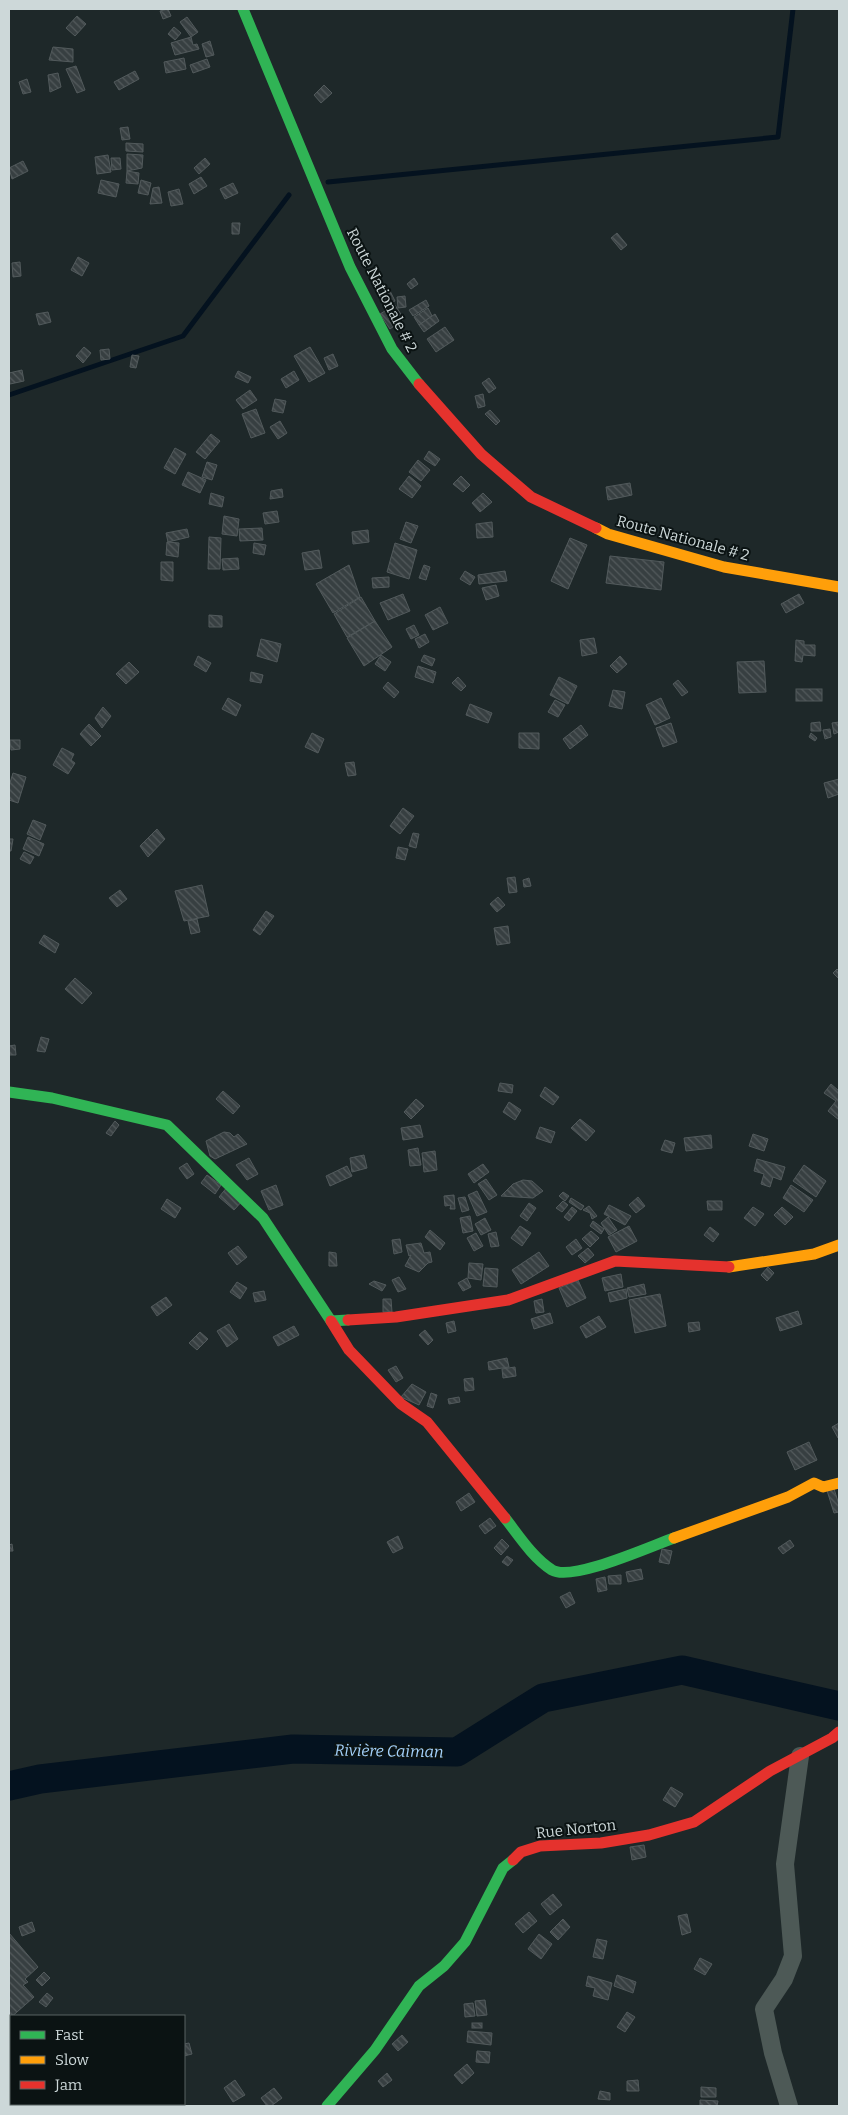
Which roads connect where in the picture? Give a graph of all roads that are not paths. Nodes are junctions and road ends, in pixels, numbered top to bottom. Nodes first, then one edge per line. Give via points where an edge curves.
1 (243, 9) edge
2 (839, 587) edge
3 (9, 1092) edge
4 (839, 1245) edge
5 (331, 1321) junction
6 (839, 1483) edge
7 (839, 1732) edge
8 (800, 1756) junction
9 (327, 2106) edge
10 (789, 2106) edge

1 - 2 street, Route Nationale # 2 via 350,267 392,349 430,399 481,454 531,497 608,534 724,567
3 - 5 street via 52,1098 167,1125 263,1218
4 - 5 street via 814,1254 736,1267 615,1261 508,1300 396,1316
5 - 6 street via 349,1350 401,1404 427,1422 536,1557 554,1571 570,1573 604,1564 698,1529 732,1520 814,1483 823,1487
7 - 8 street, Rue Norton
8 - 9 street, Rue Norton via 770,1771 694,1822 649,1835 601,1843 540,1846 521,1852 503,1868 464,1942 444,1966 419,1986 374,2050
8 - 10 street via 785,1864 793,1956 784,1979 764,2009

